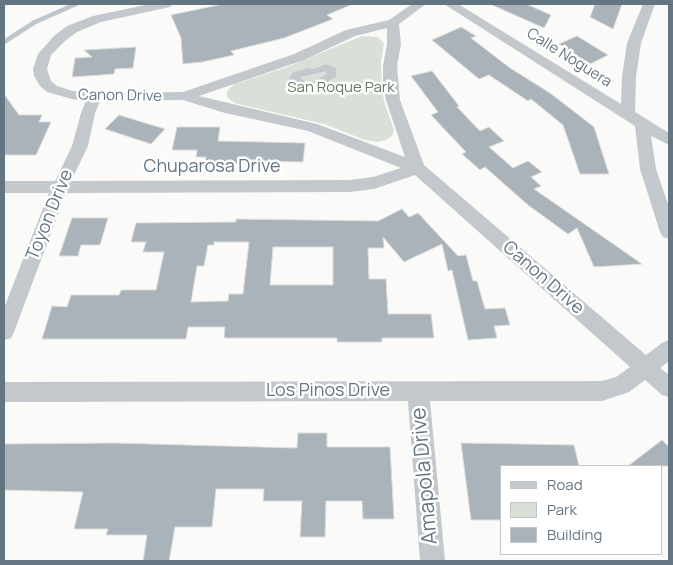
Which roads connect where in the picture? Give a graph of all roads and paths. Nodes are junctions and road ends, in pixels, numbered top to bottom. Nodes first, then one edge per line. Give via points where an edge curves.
1 (166, 4) edge
2 (420, 4) edge
3 (450, 4) edge
4 (649, 4) edge
5 (393, 23) junction
6 (184, 96) junction
7 (95, 97) junction
8 (635, 118) junction
9 (669, 140) edge
10 (417, 168) junction
11 (4, 187) edge
12 (60, 187) junction
13 (669, 232) edge
14 (4, 332) edge
15 (669, 349) edge
16 (647, 368) junction
17 (669, 388) edge
18 (418, 390) junction
19 (4, 392) edge
20 (433, 561) edge

1 - 7 street, Canon Drive via 97,19 72,29 51,45 40,68 40,76 45,83 61,93
2 - 5 street, Canon Drive
3 - 8 street, Calle Noguera
4 - 8 street via 634,43 629,77
5 - 6 street, Canon Drive via 351,33 299,57
5 - 10 street, Canon Drive via 390,83
6 - 7 street, Canon Drive
6 - 10 street, Canon Drive via 312,127
7 - 12 street, Toyon Drive via 80,146
8 - 9 street, Calle Noguera
8 - 13 street
10 - 12 street, Chuparosa Drive via 374,183 349,186
10 - 16 street, Canon Drive
11 - 12 street, Chuparosa Drive
12 - 14 street, Toyon Drive
15 - 16 street
16 - 17 street, Canon Drive
16 - 18 street, Los Pinos Drive via 622,385 602,391
18 - 19 street, Los Pinos Drive
18 - 20 street, Amapola Drive

